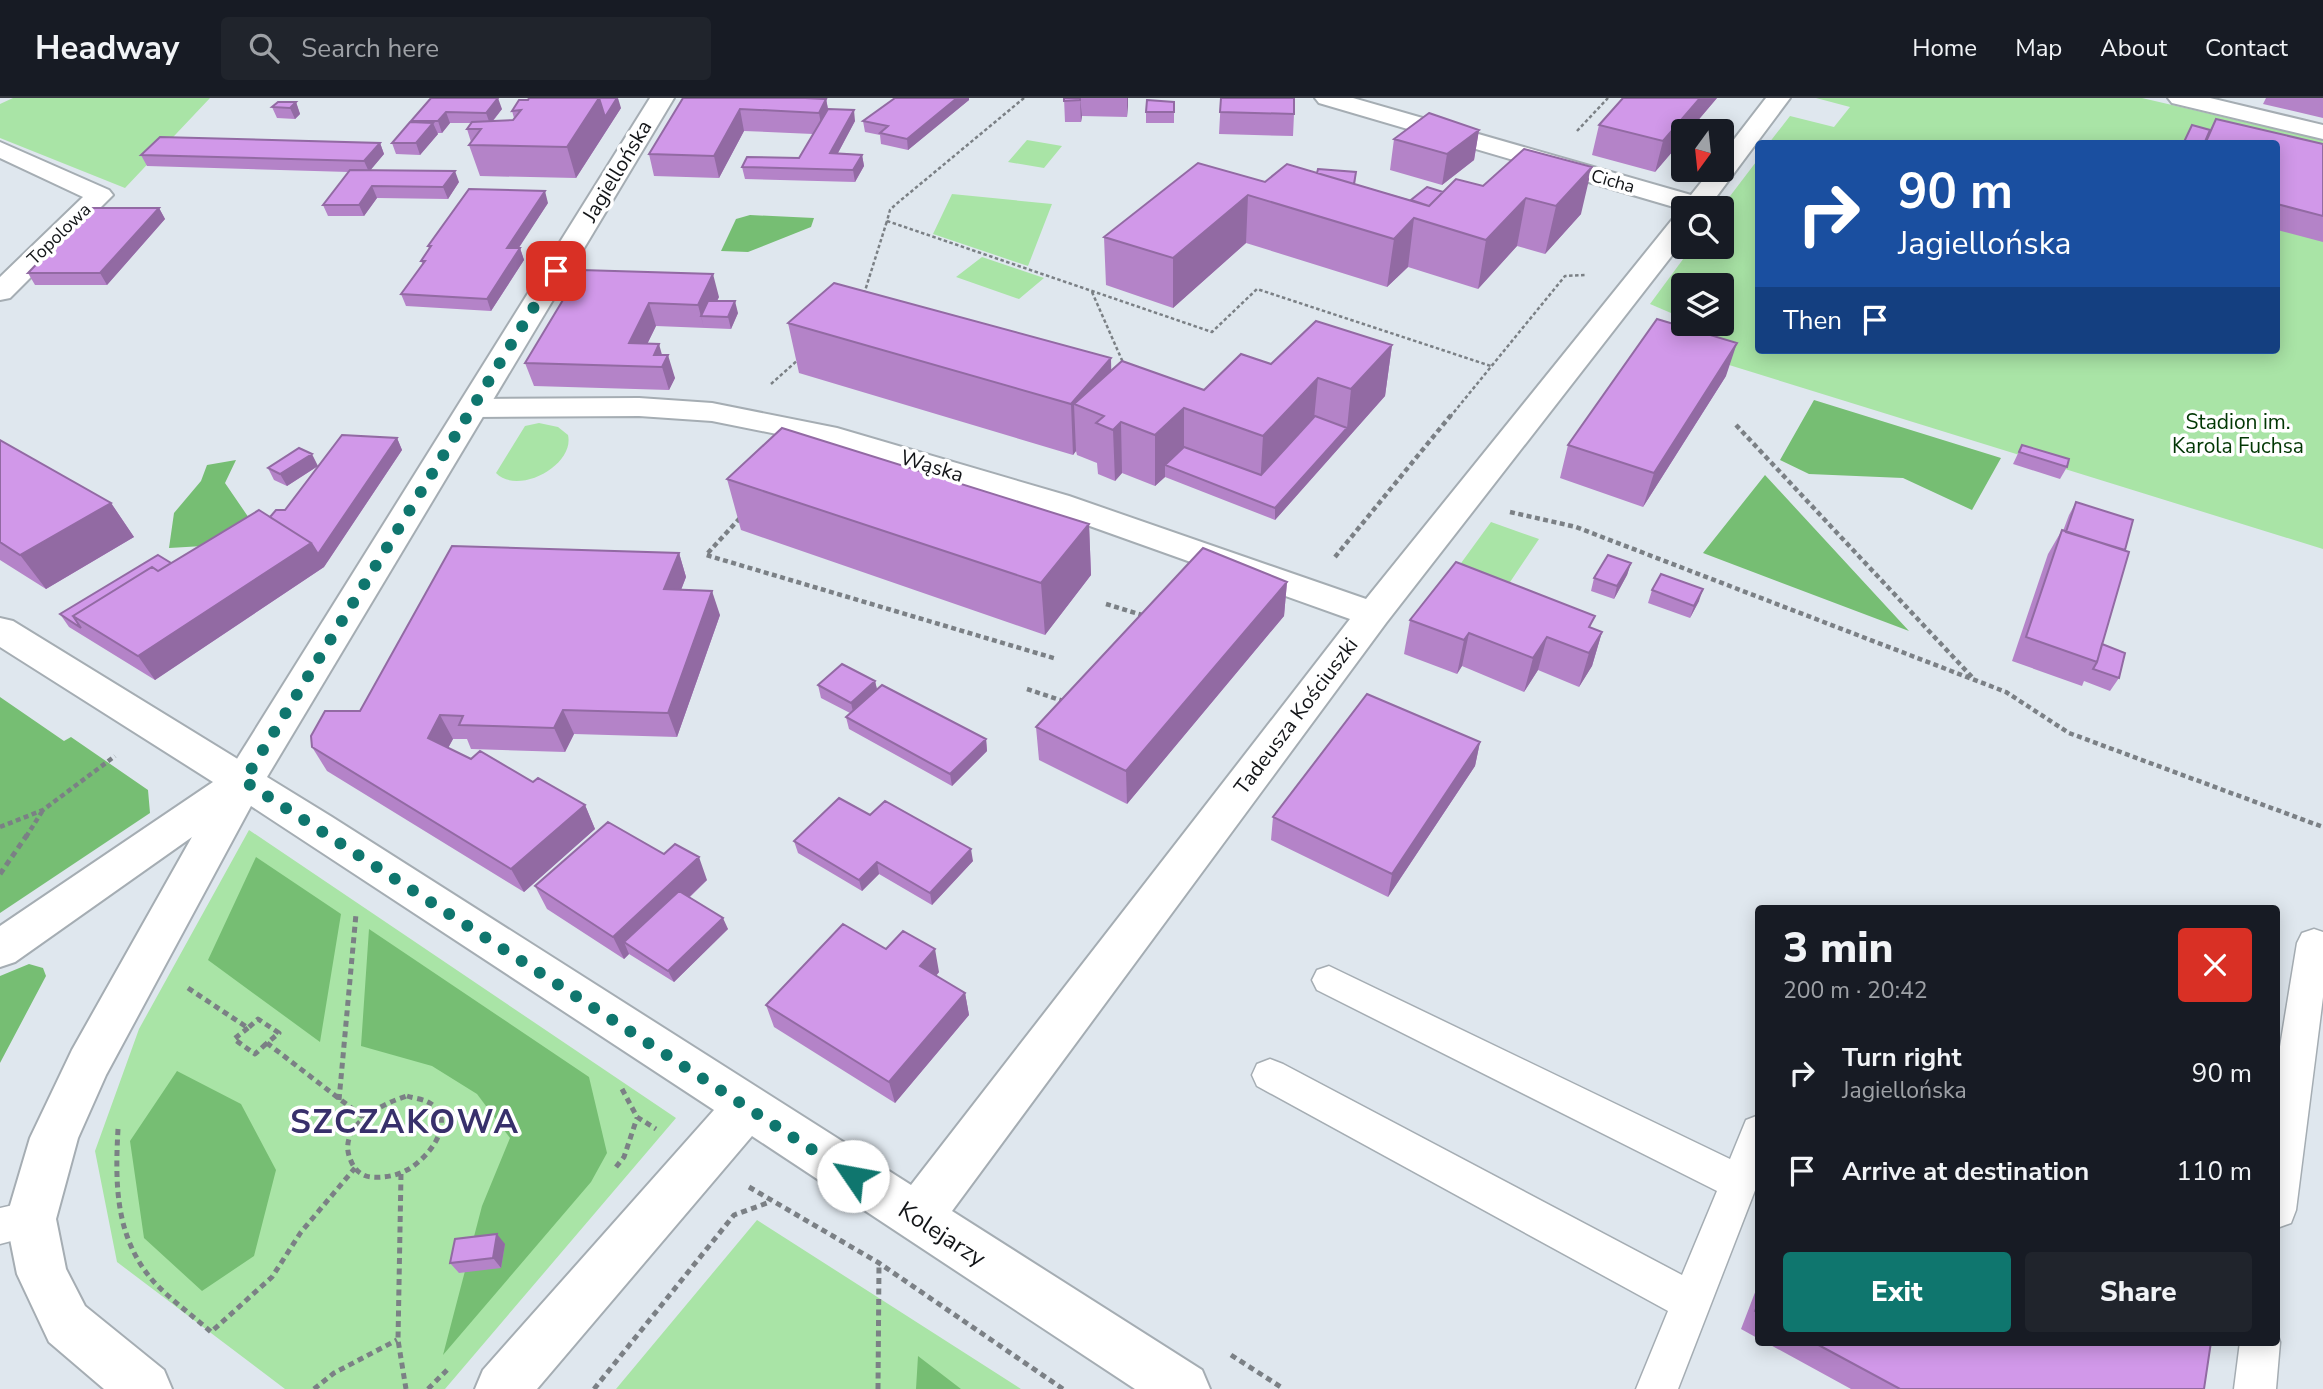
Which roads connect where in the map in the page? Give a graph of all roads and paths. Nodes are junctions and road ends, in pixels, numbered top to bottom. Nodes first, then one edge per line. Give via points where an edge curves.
1 (662, 98) edge
2 (1024, 98) edge
3 (1327, 98) edge
4 (1777, 98) edge
5 (2180, 98) edge
6 (2323, 132) edge
7 (0, 149) edge
8 (1704, 196) edge
9 (1671, 205) edge
10 (887, 221) junction
11 (1671, 238) edge
12 (1591, 274) dead end
13 (1091, 291) junction
14 (0, 292) edge
15 (860, 300) edge
16 (805, 353) edge
17 (1491, 366) junction
18 (1130, 379) edge
19 (765, 389) dead end
20 (473, 408) junction
21 (1736, 425) dead end
22 (750, 508) edge
23 (1500, 510) dead end
24 (1330, 564) dead end
25 (1106, 604) dead end
26 (1373, 614) junction
27 (1153, 618) edge
28 (0, 630) edge
29 (1057, 659) dead end
30 (1976, 680) junction
31 (1027, 689) dead end
32 (1071, 704) edge
33 (108, 746) dead end
34 (244, 781) junction
35 (43, 810) junction
36 (0, 827) edge
37 (2323, 827) edge
38 (0, 874) edge
39 (357, 901) dead end
40 (2315, 943) dead end
41 (0, 949) edge
42 (1329, 980) dead end
43 (181, 984) dead end
44 (248, 1028) junction
45 (267, 1043) junction
46 (1270, 1075) dead end
47 (2284, 1084) edge
48 (339, 1101) junction
49 (746, 1108) junction
50 (121, 1115) dead end
51 (363, 1117) junction
52 (1755, 1142) edge
53 (2280, 1156) edge
54 (355, 1168) junction
55 (401, 1174) junction
56 (1739, 1183) junction
57 (771, 1202) dead end
58 (917, 1217) junction
59 (15, 1222) edge
60 (879, 1263) dead end
61 (1692, 1302) junction
62 (398, 1340) junction
63 (2260, 1346) edge
64 (145, 1389) edge
65 (314, 1389) edge
66 (407, 1389) edge
67 (502, 1389) edge
68 (594, 1389) edge
69 (878, 1389) edge
70 (1183, 1389) edge
71 (1657, 1389) edge
72 (2255, 1389) edge

1 - 20 street, Jagiellońska
2 - 10 path via 895,205
3 - 9 street, Cicha
4 - 8 street, Tadeusza Kościuszki
5 - 6 street
7 - 14 street, Topolowa via 100,195
10 - 13 path
10 - 15 path
11 - 26 street, Tadeusza Kościuszki
12 - 17 path via 1565,276
13 - 17 path via 1212,332 1257,289
13 - 18 path
16 - 19 path
17 - 24 path
20 - 26 street, Wąska via 639,407 712,412 837,437 1058,503
20 - 34 street, Jagiellońska
21 - 30 path
22 - 29 path via 706,555
23 - 30 path via 1576,527
25 - 27 path
26 - 58 street, Tadeusza Kościuszki
28 - 34 street, Kolejarzy
30 - 37 path via 2006,692 2069,733
31 - 32 path
33 - 35 path via 119,753
34 - 41 street
34 - 49 street, Kolejarzy
34 - 59 street, Jagiellońska via 88,1064
35 - 36 path
35 - 38 path
39 - 48 path
40 - 47 lane
42 - 56 lane
43 - 44 path
44 - 45 path via 258,1019 279,1033
44 - 45 path via 234,1039 255,1054
45 - 48 path
46 - 61 lane
47 - 53 lane
48 - 51 path
49 - 58 street, Kolejarzy
49 - 67 street
50 - 54 path via 114,1186 124,1236 148,1274 211,1332 272,1277 301,1232
51 - 54 path via 348,1145 348,1158
51 - 55 path via 392,1099 407,1096 422,1097 440,1113 438,1140
52 - 56 lane
54 - 55 path via 368,1177
55 - 62 path
56 - 61 lane
57 - 68 path via 734,1215
58 - 70 street, Kolejarzy
59 - 64 street via 66,1324
60 - 69 path
61 - 71 lane
62 - 65 path via 334,1373
62 - 66 path
63 - 72 lane

